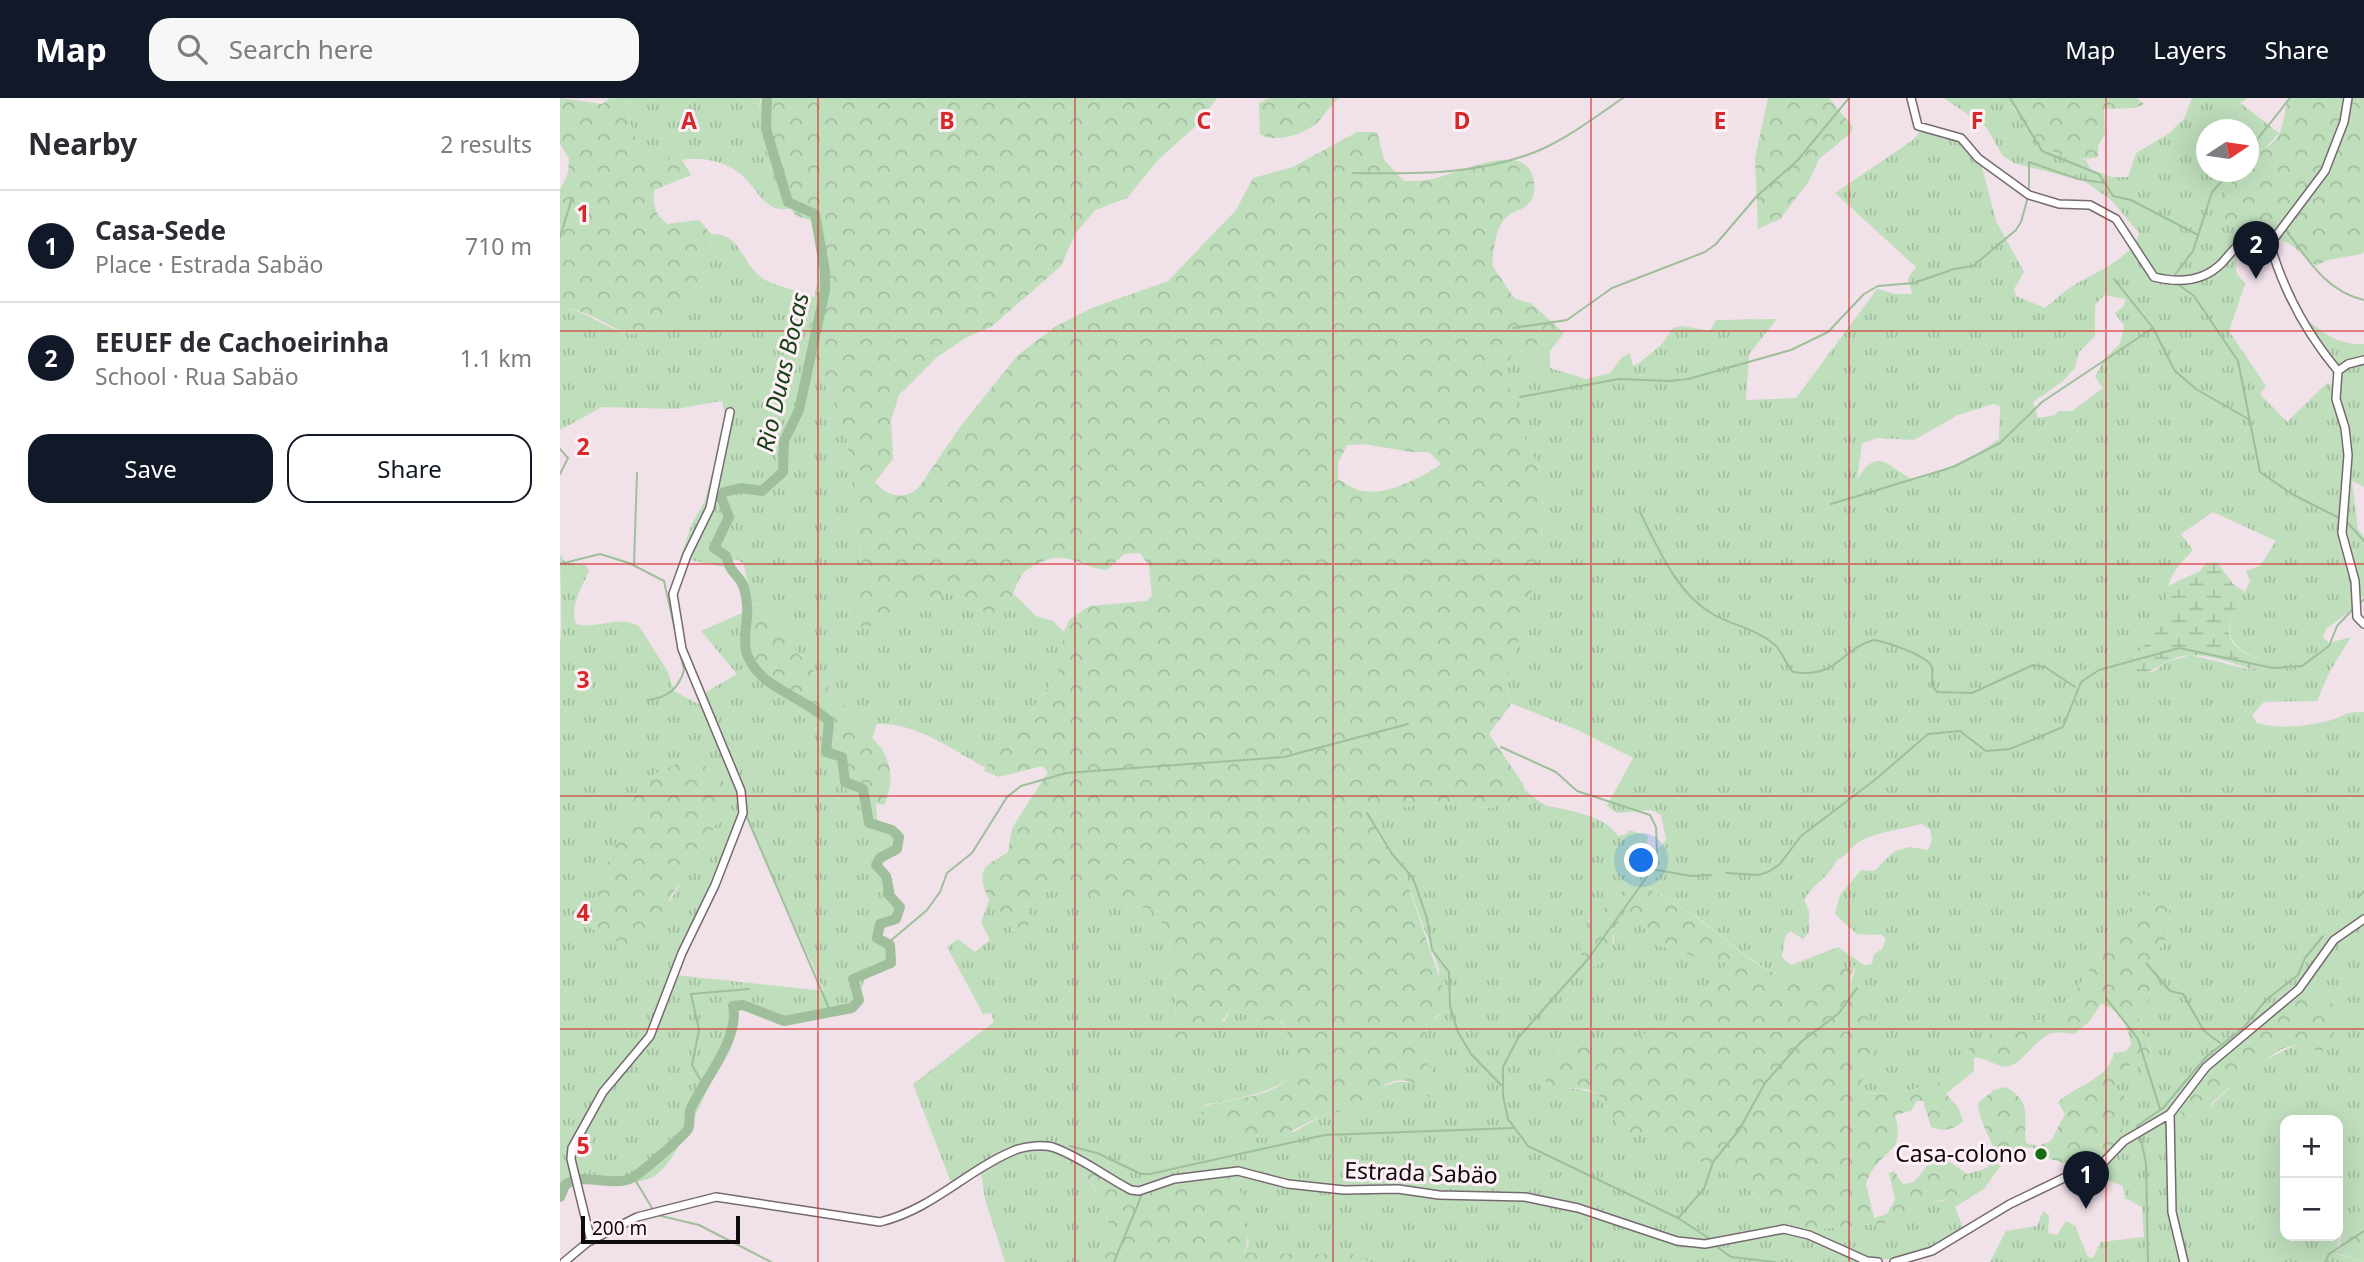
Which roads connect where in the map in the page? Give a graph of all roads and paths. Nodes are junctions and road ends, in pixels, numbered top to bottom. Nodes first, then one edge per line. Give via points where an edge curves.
1 (1911, 98) edge
2 (2348, 98) edge
3 (2270, 244) junction
4 (2364, 360) edge
5 (2338, 371) junction
6 (730, 412) dead end
7 (2364, 624) edge
8 (2364, 919) edge
9 (2170, 1114) junction
10 (591, 1241) junction
11 (564, 1262) edge
12 (1878, 1262) edge
13 (1894, 1262) edge
14 (2184, 1262) edge

1 - 3 street via 1918,126 1961,138 1978,158 2029,195 2059,204 2090,205 2116,219 2154,277 2199,278 2221,264 2239,243 2251,238
2 - 3 street via 2325,171
3 - 5 street via 2280,282
4 - 5 street
5 - 7 street via 2336,399 2348,456 2342,533 2355,581 2357,617
6 - 10 street via 710,508 673,594 682,649 741,791 743,813 650,1036 603,1092 572,1148
8 - 9 street via 2334,940 2299,989 2206,1068
9 - 13 street via 2124,1141 2096,1171 2066,1177 1932,1251
9 - 14 street via 2172,1212
10 - 11 street, Estrada Sabäo
10 - 12 street, Estrada Sabäo via 637,1217 716,1197 880,1222 900,1217 1014,1150 1054,1148 1139,1191 1205,1173 1238,1171 1288,1184 1344,1190 1525,1197 1569,1206 1677,1241 1705,1244 1784,1229

